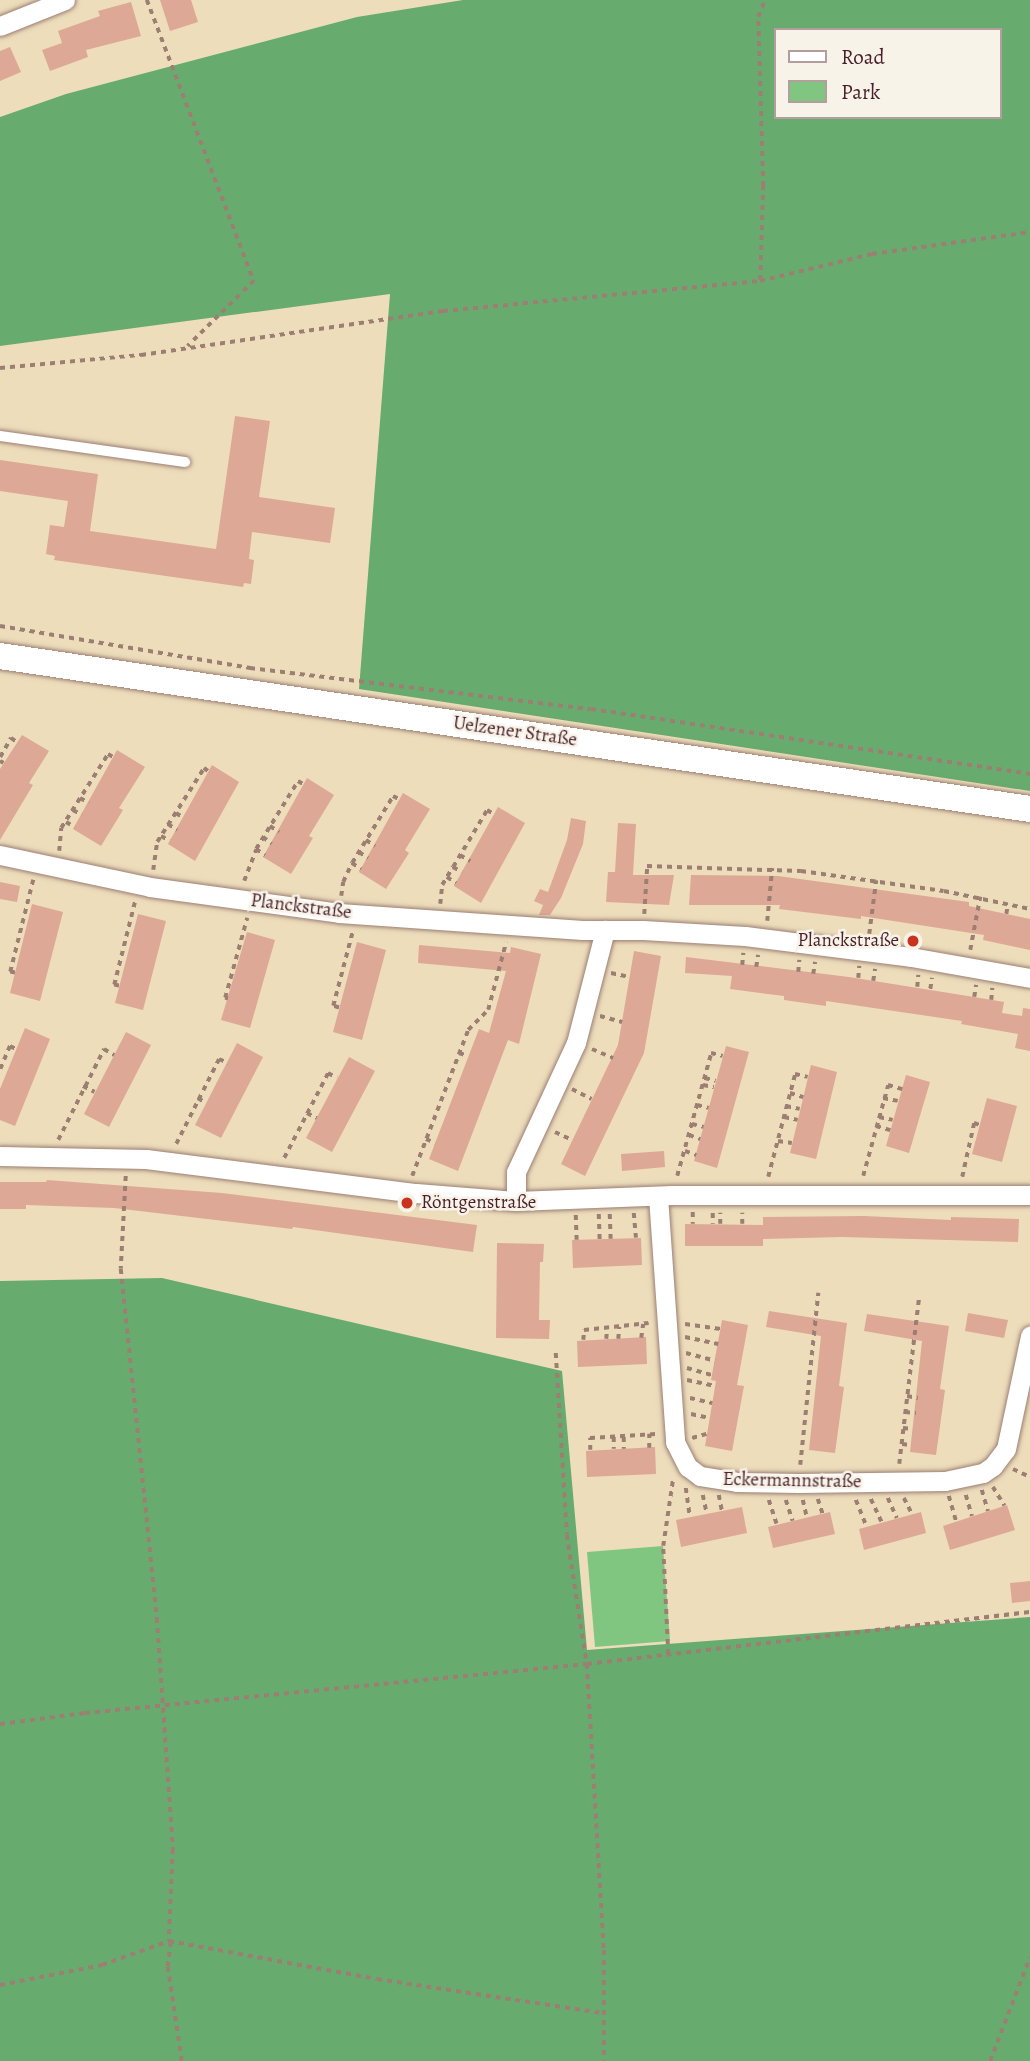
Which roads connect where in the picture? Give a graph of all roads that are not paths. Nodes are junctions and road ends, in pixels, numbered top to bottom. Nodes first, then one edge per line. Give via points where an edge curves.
1 (65, 0) edge
2 (0, 26) edge
3 (0, 436) edge
4 (186, 462) dead end
5 (0, 656) edge
6 (1030, 809) edge
7 (0, 855) edge
8 (605, 930) junction
9 (1030, 978) edge
10 (0, 1156) edge
11 (1030, 1195) edge
12 (665, 1196) junction
13 (516, 1201) junction
14 (1030, 1336) edge

1 - 2 street
3 - 4 lane
5 - 6 main road, Uelzener Straße
7 - 8 street, Planckstraße via 145,886 348,914
8 - 9 street, Planckstraße via 766,939
8 - 13 street via 576,1043 516,1172
10 - 13 street via 127,1158
11 - 12 street
12 - 13 street
12 - 14 street, Eckermannstraße via 676,1440 688,1467 700,1476 764,1483 897,1482 953,1480 993,1466 1006,1449

